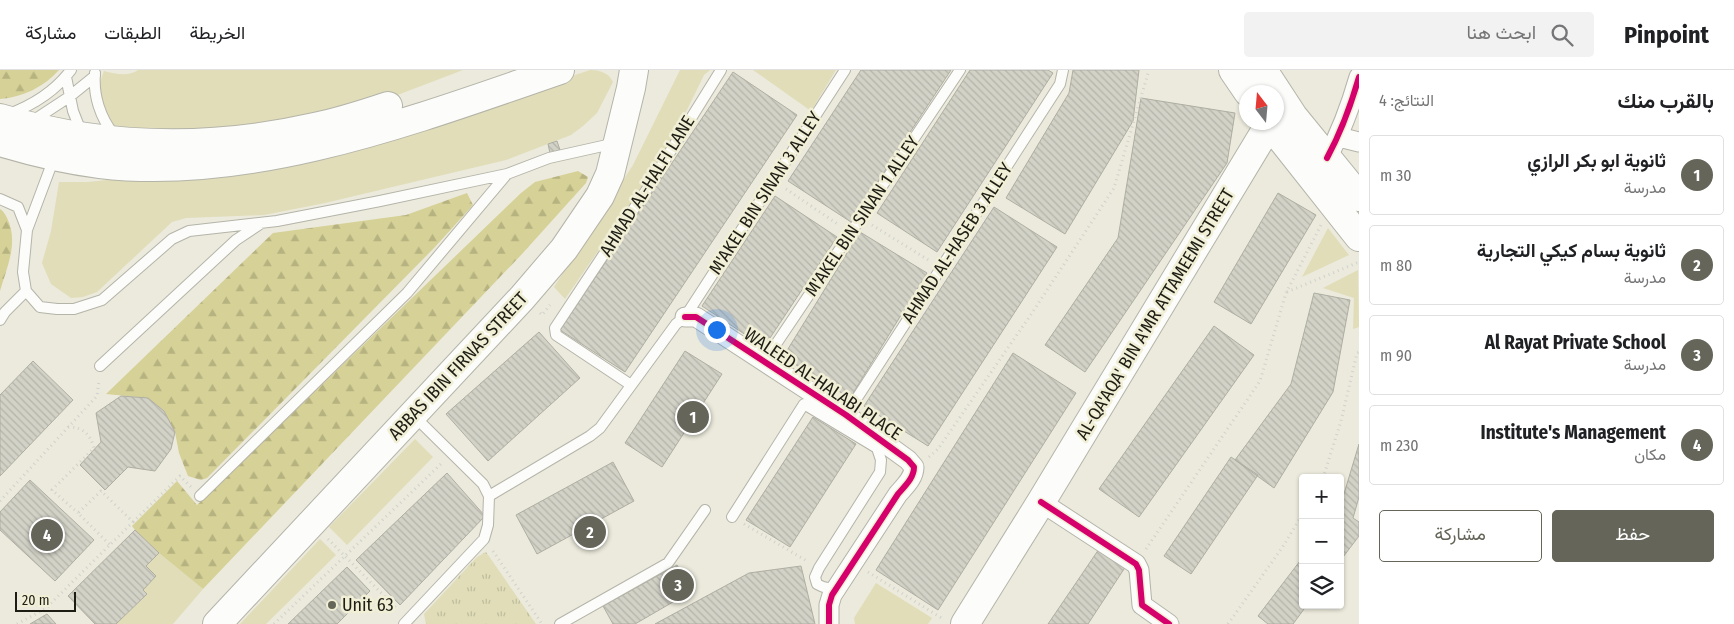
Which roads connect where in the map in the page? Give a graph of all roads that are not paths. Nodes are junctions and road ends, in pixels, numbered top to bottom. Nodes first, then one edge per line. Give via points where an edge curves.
1 (501, 70) edge
2 (560, 70) edge
3 (634, 70) edge
4 (721, 70) edge
5 (845, 70) edge
6 (960, 70) edge
7 (1063, 70) edge
8 (1232, 70) edge
9 (1263, 70) edge
10 (95, 73) edge
11 (68, 74) edge
12 (1359, 77) edge
13 (1243, 85) edge
14 (1267, 85) edge
15 (69, 97) junction
16 (0, 118) edge
17 (26, 126) junction
18 (1284, 126) edge
19 (1271, 130) edge
20 (1281, 130) edge
21 (0, 138) edge
22 (0, 142) edge
23 (120, 142) junction
24 (618, 142) junction
25 (1359, 142) edge
26 (65, 143) junction
27 (1333, 148) junction
28 (99, 164) junction
29 (507, 174) junction
30 (1359, 197) edge
31 (0, 199) edge
32 (263, 222) junction
33 (27, 230) junction
34 (1359, 237) edge
35 (26, 291) junction
36 (685, 317) junction
37 (0, 320) edge
38 (764, 362) junction
39 (100, 366) road end
40 (631, 385) junction
41 (413, 415) junction
42 (846, 415) junction
43 (200, 496) dead end
44 (489, 496) junction
45 (1040, 502) junction
46 (705, 510) dead end
47 (732, 518) road end
48 (836, 587) junction
49 (408, 623) edge
50 (218, 624) edge
51 (560, 624) edge
52 (829, 624) edge
53 (964, 624) edge
54 (1168, 624) edge

1 - 23 main road via 348,118 283,134 187,144
2 - 28 main road via 356,136 287,153 192,166
3 - 24 main road, ABBAS IBIN FIRNAS STREET
4 - 40 lane, AHMAD AL-HALFI LANE via 556,326 556,335
5 - 36 lane, M'AKEL BIN SINAN 3 ALLEY
6 - 38 lane, M'AKEL BIN SINAN 1 ALLEY
7 - 42 lane, AHMAD AL-HASEB 3 ALLEY via 1060,84
8 - 13 main road
9 - 14 main road
10 - 15 lane
10 - 23 lane via 96,98 101,114
11 - 15 lane
11 - 16 lane via 35,102
12 - 27 street
15 - 17 lane
15 - 26 lane
16 - 17 main road
17 - 21 lane
17 - 26 main road
18 - 27 main road
19 - 45 main road, AL-QA'AQA' BIN A'MR ATTAMEEMI STREET
20 - 34 main road
22 - 26 main road
23 - 26 main road
24 - 29 lane via 549,158
24 - 41 main road, ABBAS IBIN FIRNAS STREET via 610,174 600,196 564,249
25 - 27 street
26 - 28 main road
26 - 28 lane
26 - 33 lane
27 - 30 main road
29 - 32 lane
29 - 43 lane via 407,293
31 - 33 lane via 18,207
32 - 35 lane via 189,231 172,239 102,300 74,309 40,307
32 - 39 lane via 236,240
33 - 35 lane via 23,272
35 - 37 lane
36 - 38 street, WALEED AL-HALABI PLACE via 696,317
36 - 40 lane, M'AKEL BIN SINAN 3 ALLEY via 676,324
38 - 42 street, WALEED AL-HALABI PLACE
40 - 44 lane, M'AKEL BIN SINAN 3 ALLEY via 600,428 590,436
41 - 44 lane via 483,484
41 - 50 main road, ABBAS IBIN FIRNAS STREET
42 - 48 street, WALEED AL-HALABI PLACE via 908,460 914,467 914,473
44 - 49 lane via 484,538
45 - 53 main road, AL-QA'AQA' BIN A'MR ATTAMEEMI STREET
45 - 54 street via 1136,564 1142,605
46 - 51 lane via 668,563
47 - 48 lane via 804,404 877,448 880,472 815,577 817,584
48 - 52 street via 828,605

